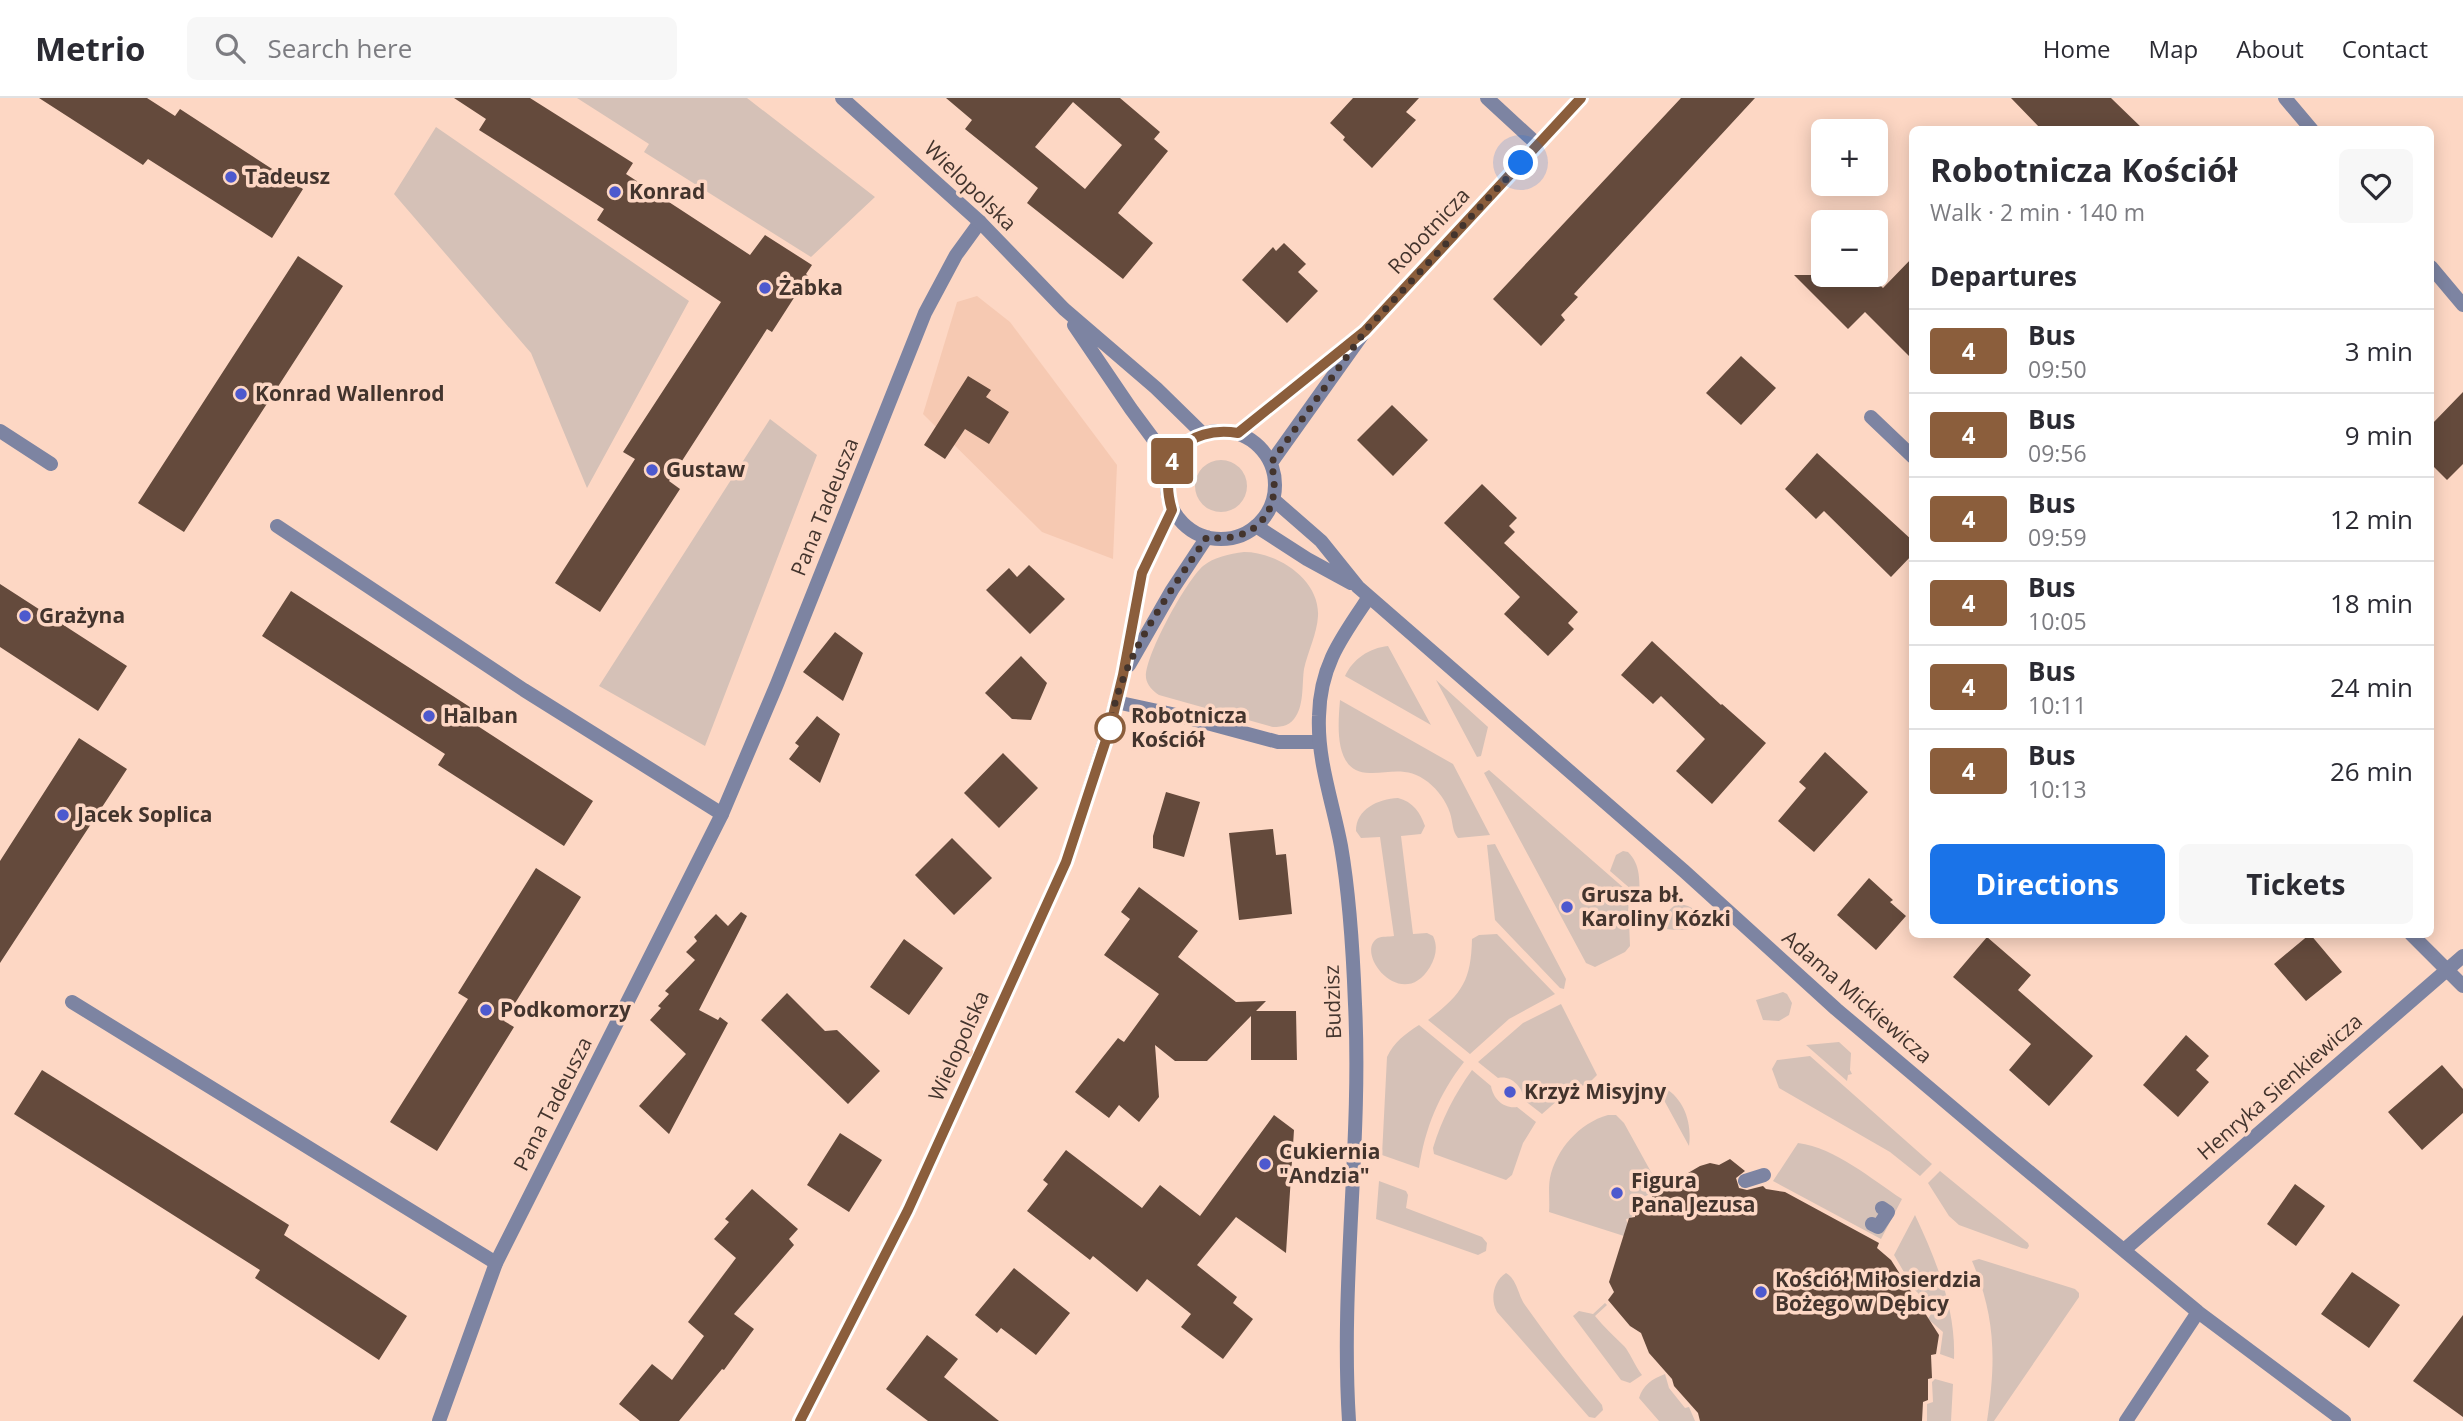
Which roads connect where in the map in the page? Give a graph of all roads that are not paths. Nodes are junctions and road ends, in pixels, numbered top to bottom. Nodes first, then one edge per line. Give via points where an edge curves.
1 (842, 98) edge
2 (1487, 98) edge
3 (1581, 98) edge
4 (2285, 98) edge
5 (2309, 126) edge
6 (1538, 145) junction
7 (980, 222) junction
8 (2434, 271) edge
9 (2463, 305) edge
10 (1064, 309) junction
11 (1365, 331) junction
12 (1871, 417) dead end
13 (0, 431) edge
14 (1202, 433) junction
15 (1238, 433) junction
16 (1909, 453) edge
17 (1171, 463) junction
18 (1271, 463) junction
19 (51, 464) dead end
20 (1274, 500) junction
21 (1172, 510) junction
22 (277, 526) dead end
23 (1256, 526) junction
24 (1207, 537) junction
25 (1358, 587) junction
26 (1370, 597) junction
27 (1123, 675) junction
28 (1116, 702) junction
29 (1319, 742) junction
30 (722, 814) junction
31 (2415, 938) edge
32 (2463, 956) edge
33 (2448, 970) junction
34 (2463, 986) edge
35 (72, 1002) dead end
36 (1764, 1175) dead end
37 (1745, 1181) dead end
38 (1882, 1208) dead end
39 (1872, 1224) dead end
40 (2124, 1250) junction
41 (496, 1263) junction
42 (2198, 1311) junction
43 (439, 1421) edge
44 (800, 1421) edge
45 (1349, 1421) edge
46 (2126, 1421) edge
47 (2344, 1421) edge

1 - 7 street, Wielopolska
2 - 6 street
3 - 6 street, Robotnicza
4 - 5 street
6 - 11 street, Robotnicza
7 - 10 street, Wielopolska
7 - 30 street, Pana Tadeusza via 925,313
8 - 9 street
10 - 14 street, Wielopolska
10 - 17 street, Wielopolska
11 - 15 street, Robotnicza
11 - 18 street, Robotnicza
12 - 16 street
13 - 19 street
14 - 15 street
14 - 17 street via 1183,446
15 - 18 street via 1257,444
17 - 21 street via 1167,490
18 - 20 street via 1276,480
20 - 23 street
20 - 25 street, Adama Mickiewicza via 1321,541
21 - 24 street via 1190,529
21 - 27 street, Wielopolska via 1142,573
22 - 30 street via 513,683
23 - 24 street via 1235,537
23 - 25 street, Adama Mickiewicza
24 - 27 street, Wielopolska
25 - 26 street, Adama Mickiewicza
26 - 29 street, Budzisz via 1335,649 1324,677
26 - 40 street, Adama Mickiewicza via 1836,1009
27 - 28 street, Wielopolska
28 - 29 street via 1278,742
28 - 44 street, Wielopolska via 1066,862 908,1210
29 - 45 street, Budzisz via 1344,869 1356,1012 1347,1263
30 - 41 street, Pana Tadeusza
31 - 33 street
32 - 33 street, Henryka Sienkiewicza
33 - 34 street
33 - 40 street, Henryka Sienkiewicza
35 - 41 street
36 - 37 street
38 - 39 street via 1888,1212 1878,1227
40 - 42 street, Adama Mickiewicza
41 - 43 street, Pana Tadeusza
42 - 46 street
42 - 47 street, Adama Mickiewicza

